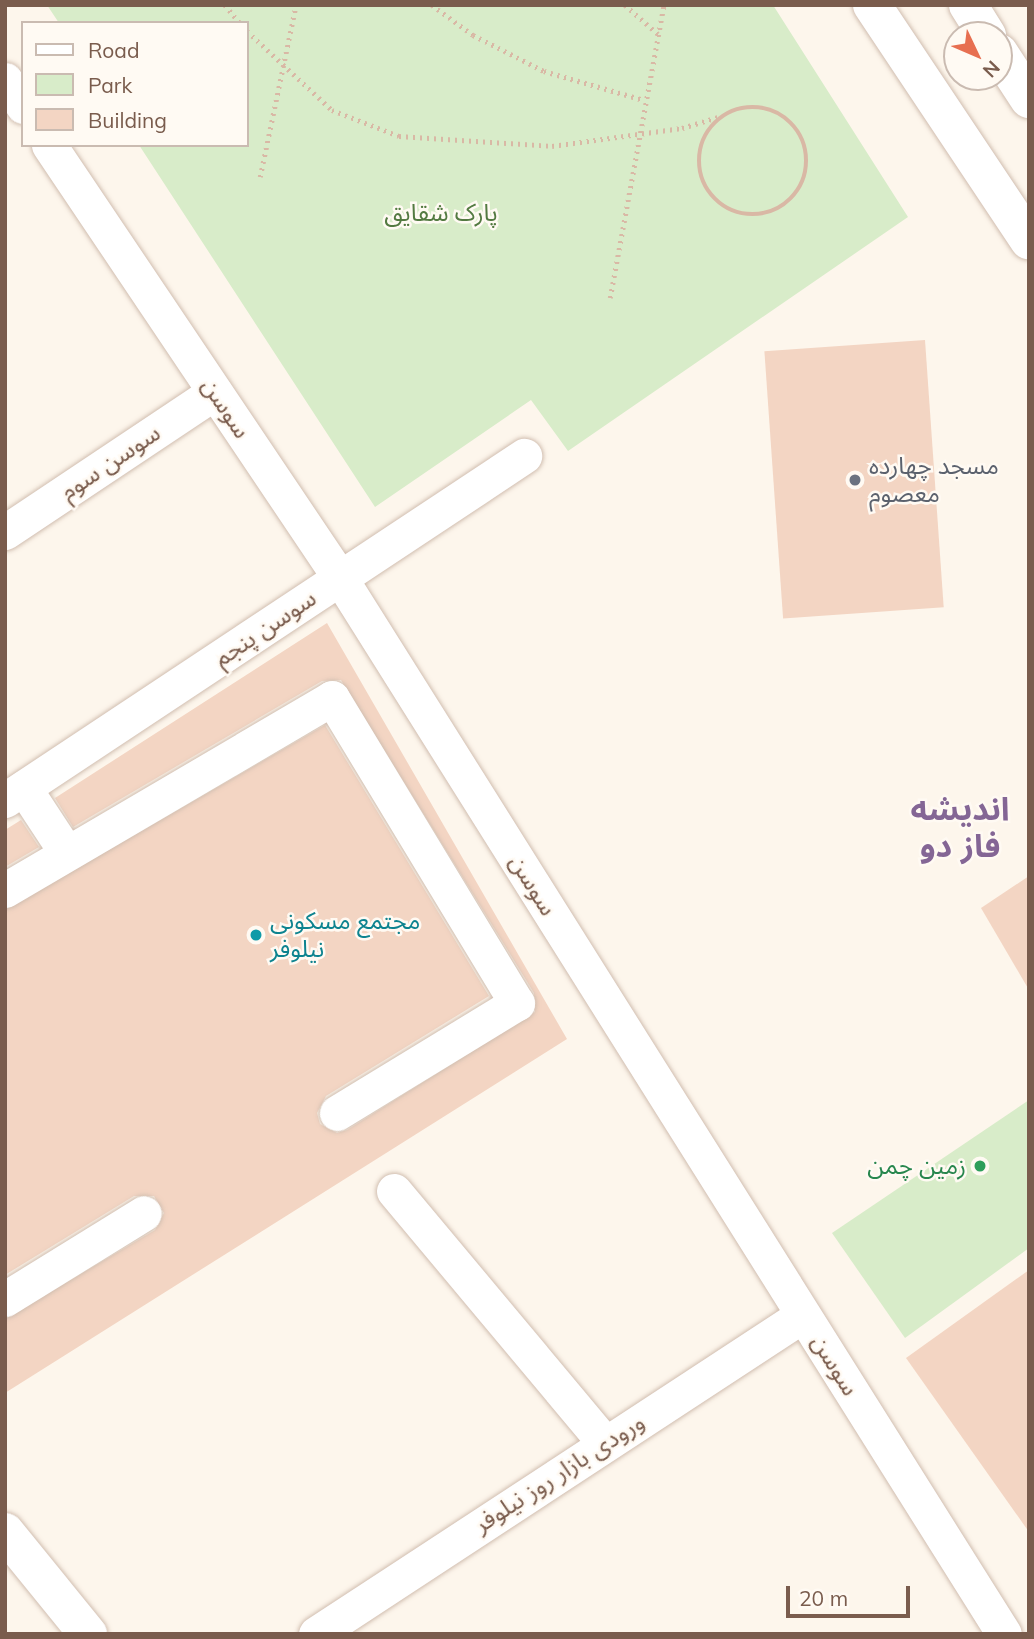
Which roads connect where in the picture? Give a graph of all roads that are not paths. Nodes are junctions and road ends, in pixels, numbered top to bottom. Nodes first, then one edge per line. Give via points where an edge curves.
1 (872, 5) edge
2 (968, 5) edge
3 (978, 21) edge
4 (1013, 74) edge
5 (5, 80) edge
6 (1029, 99) edge
7 (21, 103) edge
8 (50, 147) edge
9 (1029, 240) edge
10 (215, 392) junction
11 (524, 456) dead end
12 (5, 532) edge
13 (340, 578) junction
14 (15, 794) edge
15 (66, 852) junction
16 (5, 890) edge
17 (337, 1113) dead end
18 (394, 1191) dead end
19 (144, 1213) dead end
20 (5, 1299) edge
21 (803, 1315) junction
22 (604, 1442) junction
23 (5, 1532) edge
24 (88, 1634) edge
25 (316, 1634) edge
26 (1004, 1634) edge

1 - 9 street
2 - 3 street
4 - 6 street
5 - 7 street
8 - 10 street, سوسن
10 - 12 street, سوسن سوم
10 - 13 street, سوسن
11 - 13 street, سوسن پنجم
13 - 14 street, سوسن پنجم
13 - 21 street, سوسن
14 - 15 street
15 - 16 street
15 - 17 street via 332,698 517,1003
18 - 22 street
19 - 20 street
21 - 22 street, ورودی بازار روز نیلوفر
21 - 26 street, سوسن
22 - 25 street, ورودی بازار روز نیلوفر
23 - 24 street

